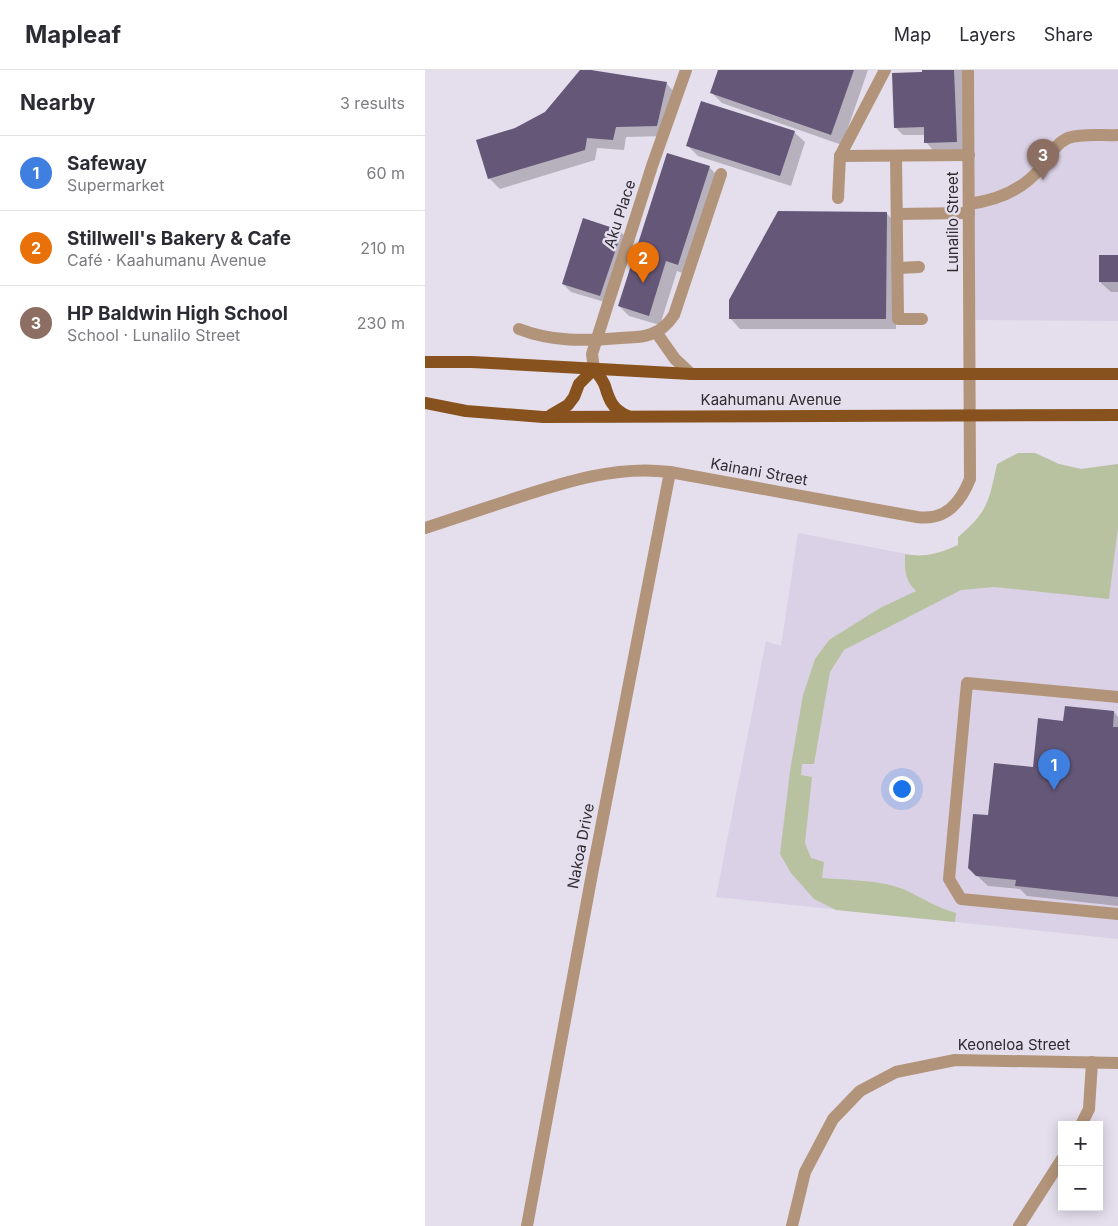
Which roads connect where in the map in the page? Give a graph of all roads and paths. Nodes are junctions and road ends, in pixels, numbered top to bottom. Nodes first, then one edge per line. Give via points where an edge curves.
1 (686, 70) edge
2 (885, 70) edge
3 (968, 70) edge
4 (1118, 136) edge
5 (969, 155) junction
6 (840, 156) junction
7 (897, 156) junction
8 (721, 174) dead end
9 (838, 198) dead end
10 (969, 209) junction
11 (897, 214) junction
12 (919, 267) dead end
13 (898, 268) junction
14 (922, 319) dead end
15 (519, 329) dead end
16 (656, 332) junction
17 (597, 340) junction
18 (425, 362) edge
19 (594, 369) junction
20 (691, 374) junction
21 (970, 374) junction
22 (1118, 374) edge
23 (425, 403) edge
24 (631, 416) junction
25 (970, 416) junction
26 (1118, 416) edge
27 (543, 417) junction
28 (670, 472) junction
29 (425, 528) edge
30 (1118, 697) edge
31 (1118, 914) edge
32 (1091, 1062) junction
33 (1118, 1063) edge
34 (1083, 1121) edge
35 (1058, 1165) edge
36 (527, 1226) edge
37 (792, 1226) edge
38 (1019, 1226) edge

1 - 17 street, Aku Place
2 - 6 street
3 - 5 street, Lunalilo Street
4 - 10 street via 1066,139 1023,185
5 - 7 street
5 - 10 street, Lunalilo Street
6 - 7 street
6 - 9 street
7 - 11 street
8 - 16 street via 674,315 665,327
10 - 11 street
10 - 21 street, Lunalilo Street
11 - 13 street
12 - 13 street
13 - 14 street via 898,319
15 - 17 street via 547,338
16 - 17 street via 642,337
16 - 20 street via 675,359
17 - 19 street, Aku Place via 592,354
18 - 19 main road, Kaahumanu Avenue
19 - 20 main road, Kaahumanu Avenue
19 - 24 main road via 605,385 610,402
19 - 27 main road via 579,384 565,408
20 - 21 main road, Kaahumanu Avenue
21 - 22 main road, Kaahumanu Avenue
21 - 25 street, Kainani Street
23 - 27 main road, Kaahumanu Avenue via 466,411
24 - 25 main road, Kaahumanu Avenue
24 - 27 main road, Kaahumanu Avenue
25 - 26 main road, Kaahumanu Avenue
25 - 28 street, Kainani Street via 970,479 954,505 938,517 927,519
28 - 29 street, Kainani Street via 635,471 576,480
28 - 36 street, Nakoa Drive
30 - 31 street via 967,683 949,879 961,899
32 - 33 street, Keoneloa Street
32 - 34 street via 1089,1109
32 - 37 street, Keoneloa Street via 955,1060 897,1072 860,1091 833,1119 805,1172
35 - 38 street

